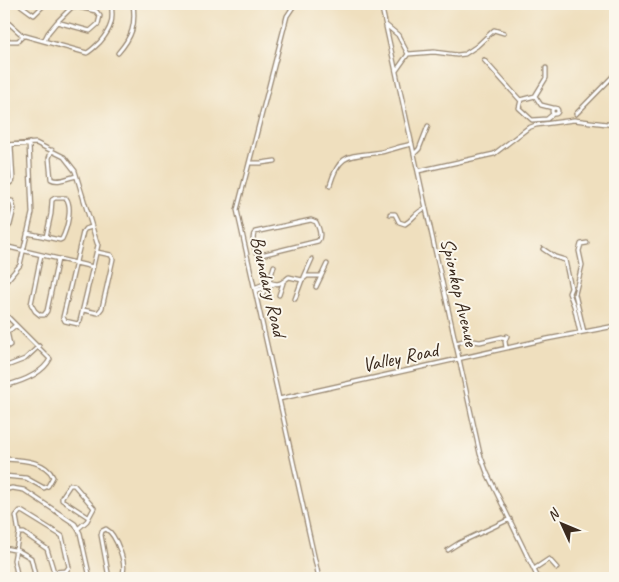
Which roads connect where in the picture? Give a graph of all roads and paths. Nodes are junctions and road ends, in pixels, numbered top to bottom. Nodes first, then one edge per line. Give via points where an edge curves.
1 (19, 4) edge
2 (45, 4) edge
3 (111, 4) edge
4 (133, 4) edge
5 (295, 4) edge
6 (381, 4) edge
7 (4, 19) edge
8 (57, 22) junction
9 (386, 25) junction
10 (504, 33) dead end
11 (24, 35) junction
12 (4, 41) edge
13 (44, 41) junction
14 (118, 53) dead end
15 (408, 54) junction
16 (484, 60) dead end
17 (546, 68) dead end
18 (396, 71) junction
19 (615, 74) edge
20 (535, 96) junction
21 (521, 100) junction
22 (555, 113) junction
23 (576, 114) dead end
24 (558, 121) junction
25 (615, 125) edge
26 (428, 126) dead end
27 (29, 143) junction
28 (11, 144) junction
29 (412, 144) junction
30 (4, 145) edge
31 (52, 150) junction
32 (414, 154) junction
33 (275, 160) dead end
34 (249, 163) junction
35 (418, 171) junction
36 (76, 176) junction
37 (4, 184) edge
38 (330, 185) dead end
39 (4, 201) edge
40 (426, 208) junction
41 (390, 214) dead end
42 (92, 227) junction
43 (4, 228) edge
44 (28, 233) junction
45 (46, 237) junction
46 (587, 243) dead end
47 (254, 244) junction
48 (4, 246) edge
49 (245, 246) junction
50 (543, 249) dead end
51 (24, 251) junction
52 (97, 252) junction
53 (42, 255) junction
54 (58, 259) junction
55 (312, 259) dead end
56 (76, 263) junction
57 (326, 264) dead end
58 (274, 266) dead end
59 (93, 267) junction
60 (321, 276) junction
61 (303, 278) junction
62 (283, 283) junction
63 (4, 284) edge
64 (266, 285) junction
65 (316, 287) dead end
66 (255, 289) junction
67 (262, 296) dead end
68 (279, 296) dead end
69 (295, 299) dead end
70 (83, 310) junction
71 (4, 313) edge
72 (16, 325) junction
73 (615, 326) edge
74 (5, 331) edge
75 (582, 332) junction
76 (456, 343) junction
77 (39, 346) junction
78 (506, 348) junction
79 (4, 349) edge
80 (460, 359) junction
81 (4, 367) edge
82 (4, 386) edge
83 (279, 399) junction
84 (4, 459) edge
85 (4, 476) edge
86 (4, 490) edge
87 (88, 517) junction
88 (510, 519) junction
89 (79, 528) junction
90 (19, 533) junction
91 (4, 548) edge
92 (15, 550) junction
93 (448, 550) dead end
94 (556, 568) dead end
95 (534, 569) junction
96 (18, 578) edge
97 (32, 578) edge
98 (90, 578) edge
99 (109, 578) edge
100 (319, 578) edge
101 (538, 578) edge

1 - 2 street via 34,15
3 - 13 street via 113,18 110,29 90,52
4 - 14 street via 134,22 128,41
5 - 34 street, Boundary Road via 287,16
6 - 9 street, Spionkop Avenue
7 - 11 street
8 - 8 street via 89,31 97,26 100,16 96,11 73,6
8 - 13 street
9 - 15 street via 398,35
9 - 18 street, Spionkop Avenue
10 - 15 street via 494,30 461,55
11 - 12 street via 19,41
11 - 13 street
15 - 18 street
16 - 21 street
17 - 20 street via 546,78
18 - 29 street, Spionkop Avenue
19 - 23 street
20 - 21 street
20 - 22 street via 541,105 558,109
21 - 22 street via 519,108 532,120 547,119
22 - 24 street
24 - 25 street
24 - 35 street via 530,126 494,154
26 - 32 street
27 - 28 street
27 - 31 street
27 - 44 street via 33,208
28 - 30 street
28 - 37 street via 13,180
29 - 32 street, Spionkop Avenue
29 - 38 street via 347,157
31 - 36 street via 64,157
31 - 36 street via 49,158 51,179
32 - 35 street, Spionkop Avenue
33 - 34 street
34 - 49 street, Boundary Road via 237,208
35 - 40 street, Spionkop Avenue
36 - 42 street
39 - 43 street via 12,201 14,206 10,225
40 - 41 street via 416,212 405,224
40 - 76 street, Spionkop Avenue
42 - 52 street via 98,244
42 - 56 street via 83,231
44 - 45 street
44 - 51 street
45 - 45 street via 52,201 65,197 69,212 63,237 60,240
46 - 75 street via 581,244 579,249 582,265 575,294
47 - 47 street via 260,255 315,243 320,238 320,229 313,220 256,232 253,234
47 - 49 street
48 - 51 street
49 - 66 street, Boundary Road
50 - 75 street via 565,260 571,288 569,293
51 - 53 street
51 - 63 street via 19,268
52 - 59 street
52 - 70 street via 113,259 102,308 98,313
53 - 54 street
53 - 54 street via 31,304 40,315 46,312
54 - 56 street
55 - 61 street
56 - 59 street
56 - 70 street via 63,319 78,324
57 - 60 street
58 - 64 street
59 - 70 street
60 - 61 street
60 - 65 street
61 - 62 street via 289,277
61 - 69 street
62 - 64 street
62 - 68 street
64 - 66 street
64 - 67 street
66 - 83 street, Boundary Road
71 - 72 street
72 - 74 street
72 - 77 street
73 - 75 street, Valley Road
74 - 79 street via 10,345
75 - 78 street, Valley Road
76 - 78 street via 506,337
76 - 80 street, Spionkop Avenue
77 - 81 street via 26,359
77 - 82 street via 49,357 47,363 27,378
78 - 80 street, Valley Road
80 - 83 street, Valley Road
80 - 88 street, Spionkop Avenue via 481,457
83 - 100 street, Boundary Road
84 - 85 street via 32,461 53,477 44,488 27,478
86 - 89 street via 12,488 28,492
87 - 87 street via 93,507 74,485 70,485 62,500
87 - 89 street
88 - 93 street
88 - 95 street, Spionkop Avenue
89 - 98 street
90 - 90 street via 16,517 20,511 59,534 63,539 68,569 54,572 47,549
90 - 92 street
91 - 92 street
92 - 96 street
92 - 97 street via 32,560 35,575
94 - 95 street via 549,559
95 - 101 street, Spionkop Avenue
99 - 99 street via 122,575 124,569 117,543 106,528 100,535

